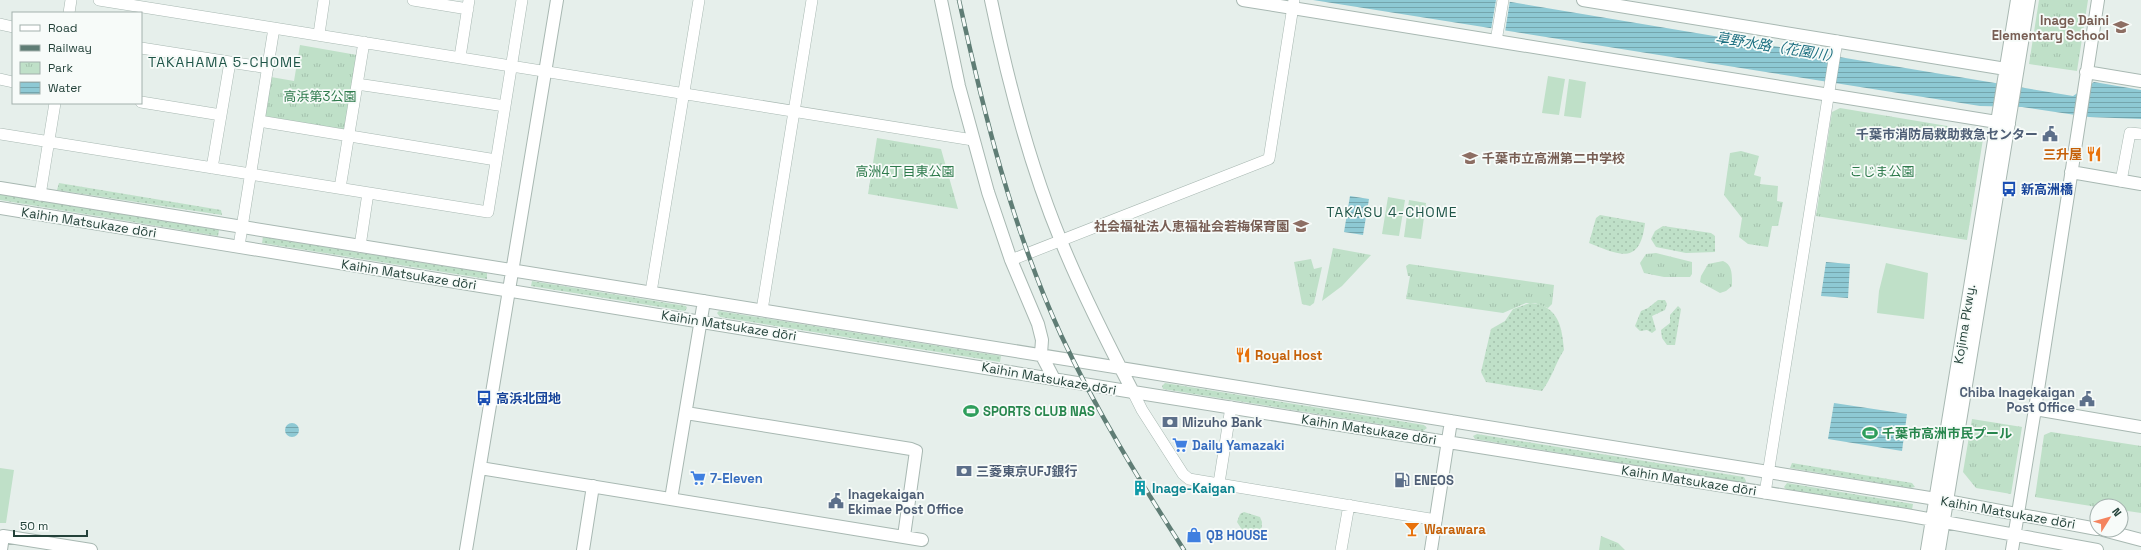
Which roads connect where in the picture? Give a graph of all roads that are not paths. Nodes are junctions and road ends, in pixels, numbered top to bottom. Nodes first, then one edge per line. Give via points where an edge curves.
1 (71, 0) edge
2 (99, 0) edge
3 (324, 0) edge
4 (413, 0) edge
5 (522, 0) edge
6 (557, 0) edge
7 (698, 0) edge
8 (812, 0) edge
9 (942, 0) edge
10 (992, 0) edge
11 (1243, 0) edge
12 (1502, 0) edge
13 (1583, 0) edge
14 (2017, 0) edge
15 (2029, 0) edge
16 (2098, 0) edge
17 (469, 4) edge
18 (1293, 4) edge
19 (162, 5) edge
20 (69, 12) edge
21 (0, 24) edge
22 (12, 27) edge
23 (274, 28) junction
24 (319, 34) junction
25 (1496, 41) junction
26 (1837, 41) junction
27 (364, 42) junction
28 (142, 48) edge
29 (460, 57) junction
30 (230, 62) junction
31 (511, 65) junction
32 (268, 68) junction
33 (2012, 69) junction
34 (545, 71) junction
35 (2086, 76) junction
36 (0, 79) edge
37 (2141, 81) edge
38 (12, 82) edge
39 (357, 84) junction
40 (684, 93) junction
41 (1828, 95) junction
42 (142, 102) edge
43 (55, 104) edge
44 (505, 106) junction
45 (794, 111) junction
46 (221, 115) junction
47 (259, 121) junction
48 (1997, 122) junction
49 (2009, 124) junction
50 (0, 134) edge
51 (2141, 134) edge
52 (349, 136) junction
53 (973, 140) junction
54 (49, 142) junction
55 (496, 160) junction
56 (212, 168) junction
57 (2071, 172) junction
58 (251, 174) junction
59 (2121, 181) junction
60 (2141, 184) edge
61 (0, 188) edge
62 (340, 188) junction
63 (368, 193) junction
64 (40, 195) junction
65 (0, 208) edge
66 (242, 227) junction
67 (1061, 240) junction
68 (240, 246) junction
69 (360, 246) junction
70 (1011, 260) junction
71 (512, 270) junction
72 (509, 290) junction
73 (651, 292) junction
74 (704, 301) junction
75 (762, 310) junction
76 (701, 321) junction
77 (1041, 354) junction
78 (1120, 367) junction
79 (1054, 379) junction
80 (1133, 392) junction
81 (1231, 407) junction
82 (2035, 410) junction
83 (686, 413) junction
84 (1451, 421) junction
85 (2141, 427) edge
86 (1448, 442) junction
87 (480, 468) junction
88 (1768, 472) junction
89 (1220, 484) junction
90 (593, 486) junction
91 (1765, 493) junction
92 (671, 499) junction
93 (1941, 500) junction
94 (1349, 505) junction
95 (2018, 513) junction
96 (1436, 520) junction
97 (1938, 521) junction
98 (2089, 527) edge
99 (2014, 535) junction
100 (904, 536) junction
101 (2129, 537) edge
102 (922, 540) dead end
103 (2141, 540) edge
104 (0, 550) edge
105 (91, 550) edge
106 (466, 550) edge
107 (583, 550) edge
108 (1341, 550) edge
109 (1431, 550) edge
110 (1928, 550) edge
111 (1939, 550) edge
112 (2012, 550) edge
113 (2098, 550) edge

1 - 20 street
2 - 19 street
3 - 24 street
4 - 17 street
5 - 31 street
6 - 34 street
7 - 40 street
8 - 45 street
9 - 53 street via 949,43
10 - 67 street via 1015,104
11 - 18 street
12 - 25 street
13 - 26 street
14 - 33 street
15 - 33 street
16 - 35 street
17 - 29 street
18 - 25 street
18 - 67 street via 1269,159
19 - 23 street
21 - 22 street
23 - 24 street
23 - 32 street
24 - 27 street
25 - 41 street
26 - 33 street
26 - 41 street
27 - 29 street
27 - 39 street
28 - 30 street
29 - 31 street
30 - 32 street
30 - 46 street
31 - 34 street
31 - 44 street
32 - 47 street
33 - 48 street, Kojima Pkwy.
33 - 49 street, Kojima Pkwy.
34 - 40 street
34 - 71 street
35 - 37 street
35 - 57 street
36 - 38 street
39 - 44 street
39 - 52 street
40 - 45 street
40 - 73 street
41 - 48 street
41 - 88 street
42 - 46 street
43 - 54 street
44 - 55 street
45 - 53 street
45 - 75 street
46 - 56 street
47 - 52 street
47 - 58 street
48 - 49 street
48 - 93 street, Kojima Pkwy.
49 - 93 street, Kojima Pkwy.
50 - 54 street
51 - 59 street via 2130,133
52 - 55 street
52 - 62 street
53 - 70 street
54 - 56 street
54 - 64 street
55 - 63 street via 488,212
56 - 58 street
57 - 59 street
57 - 82 street
58 - 62 street
58 - 66 street
59 - 60 street
61 - 64 street, Kaihin Matsukaze dōri
62 - 63 street
63 - 69 street
64 - 66 street, Kaihin Matsukaze dōri
65 - 68 street, Kaihin Matsukaze dōri
66 - 68 street
66 - 69 street, Kaihin Matsukaze dōri
67 - 70 street
67 - 78 street via 1090,309
68 - 72 street, Kaihin Matsukaze dōri
69 - 71 street, Kaihin Matsukaze dōri
70 - 77 street via 1038,324 1042,340
71 - 72 street
71 - 73 street, Kaihin Matsukaze dōri
72 - 76 street, Kaihin Matsukaze dōri
72 - 87 street
73 - 74 street, Kaihin Matsukaze dōri
74 - 75 street, Kaihin Matsukaze dōri
74 - 76 street
75 - 77 street, Kaihin Matsukaze dōri
76 - 79 street, Kaihin Matsukaze dōri
76 - 83 street
77 - 78 street, Kaihin Matsukaze dōri
77 - 79 street
78 - 80 street
78 - 84 street, Kaihin Matsukaze dōri
79 - 80 street, Kaihin Matsukaze dōri
80 - 81 street, Kaihin Matsukaze dōri
80 - 89 street via 1183,474 1189,479
81 - 86 street, Kaihin Matsukaze dōri
81 - 89 street
82 - 85 street
82 - 95 street
83 - 92 street
83 - 100 street via 916,451
84 - 86 street
84 - 88 street, Kaihin Matsukaze dōri
86 - 91 street, Kaihin Matsukaze dōri
86 - 96 street
87 - 90 street
87 - 106 street
88 - 91 street
88 - 93 street, Kaihin Matsukaze dōri
89 - 94 street
90 - 92 street
90 - 107 street
91 - 97 street, Kaihin Matsukaze dōri
92 - 100 street
93 - 95 street, Kaihin Matsukaze dōri
93 - 97 street, Kojima Pkwy.
94 - 96 street
94 - 108 street
95 - 98 street, Kaihin Matsukaze dōri
95 - 99 street
96 - 109 street
97 - 99 street, Kaihin Matsukaze dōri
97 - 110 street, Kojima Pkwy.
97 - 111 street, Kojima Pkwy.
99 - 112 street
99 - 113 street, Kaihin Matsukaze dōri
100 - 102 street
101 - 103 street
104 - 105 street via 3,536

